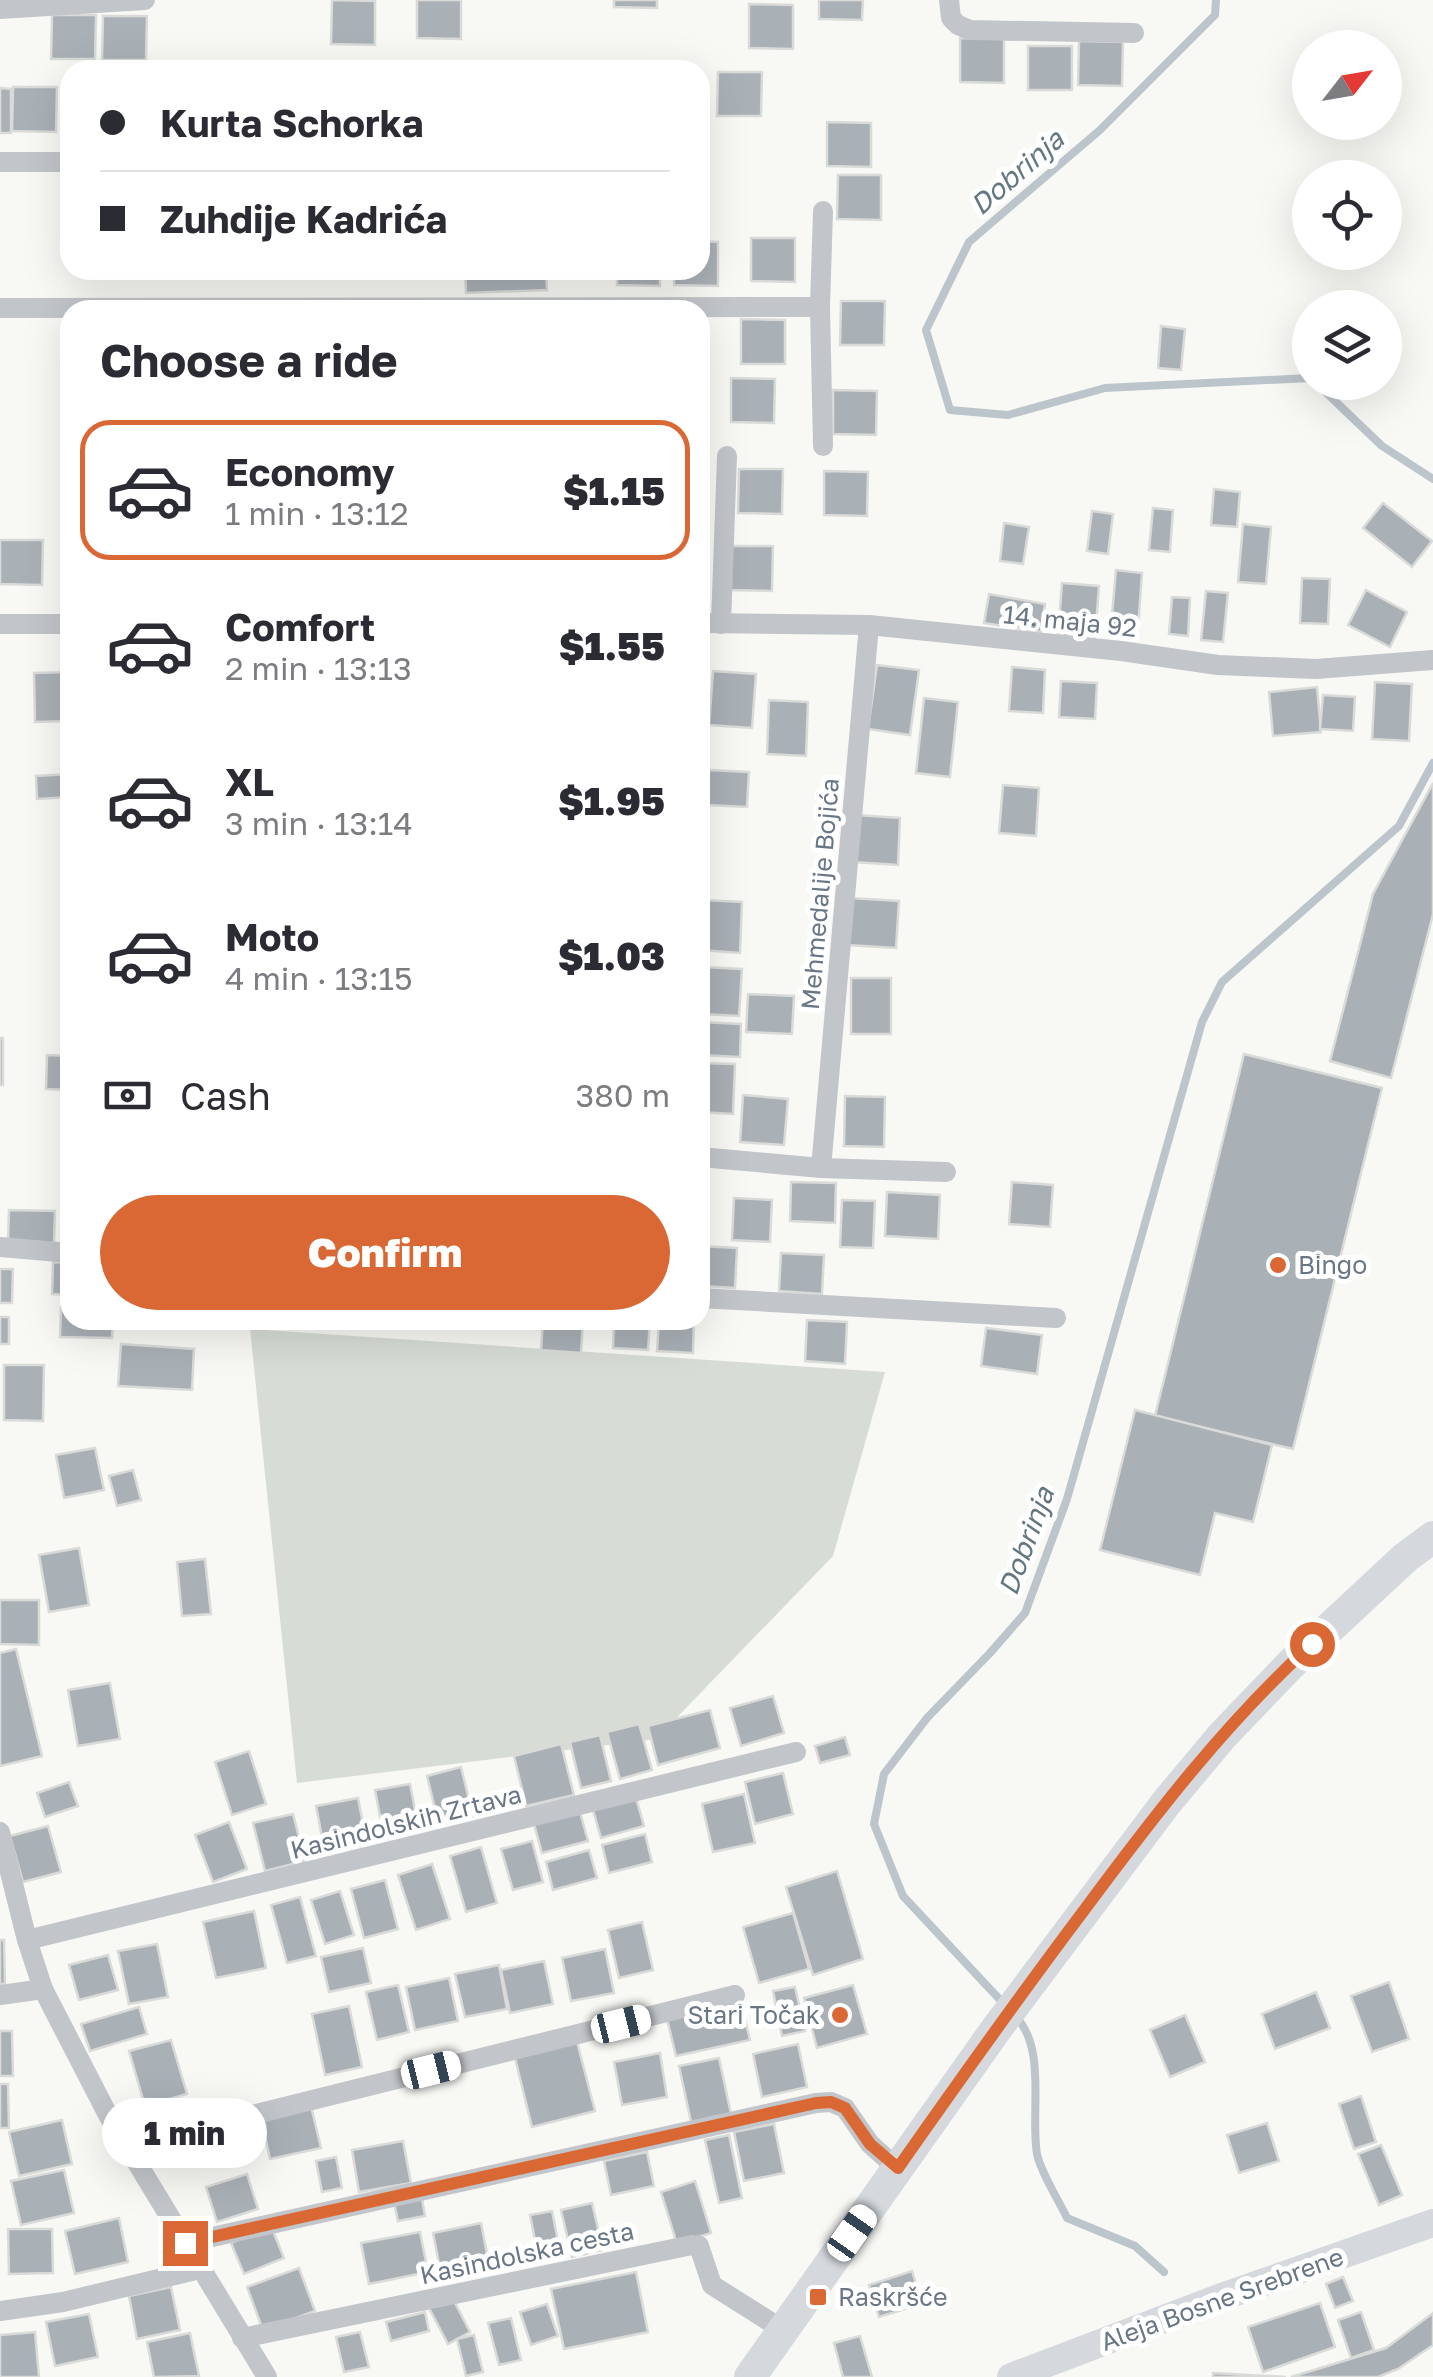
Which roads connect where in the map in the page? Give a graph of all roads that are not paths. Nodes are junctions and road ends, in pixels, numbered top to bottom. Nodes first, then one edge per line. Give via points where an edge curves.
1 (144, 0) edge
2 (948, 0) edge
3 (0, 9) edge
4 (1134, 33) dead end
5 (0, 162) edge
6 (60, 162) edge
7 (823, 211) dead end
8 (710, 306) edge
9 (820, 306) junction
10 (0, 308) edge
11 (60, 308) edge
12 (823, 446) dead end
13 (727, 456) dead end
14 (710, 623) edge
15 (0, 624) edge
16 (60, 624) edge
17 (868, 625) junction
18 (1433, 660) edge
19 (710, 1158) edge
20 (820, 1168) junction
21 (946, 1172) dead end
22 (0, 1248) edge
23 (60, 1252) edge
24 (710, 1299) edge
25 (1056, 1318) dead end
26 (1433, 1536) edge
27 (796, 1752) dead end
28 (0, 1832) edge
29 (27, 1940) junction
30 (43, 1989) junction
31 (0, 1995) edge
32 (735, 1995) dead end
33 (127, 2146) junction
34 (898, 2168) junction
35 (1433, 2223) edge
36 (185, 2243) junction
37 (200, 2268) junction
38 (0, 2311) edge
39 (782, 2330) junction
40 (242, 2338) junction
41 (266, 2377) edge
42 (750, 2377) edge
43 (1011, 2377) edge

1 - 3 street
2 - 4 street via 951,18 970,30
5 - 6 street
7 - 9 street
8 - 9 street
9 - 12 street
10 - 11 street
13 - 14 street
14 - 17 street, 14. maja 92
15 - 16 street
17 - 18 street, 14. maja 92 via 1218,666 1316,669
17 - 20 street, Mehmedalije Bojića
19 - 20 street
20 - 21 street
22 - 23 street
24 - 25 street
26 - 34 main road via 1290,1664 1166,1802
27 - 29 street, Kasindolskih Zrtava
28 - 29 street
29 - 30 street
30 - 31 street
30 - 33 street
32 - 33 street
33 - 36 street
34 - 36 street via 870,2144 845,2108 816,2103
34 - 39 main road
35 - 43 street, Aleja Bosne Srebrene
36 - 37 street
37 - 38 street
37 - 40 street
39 - 40 street, Kasindolska cesta via 712,2285 702,2252 692,2244
39 - 42 main road
40 - 41 street

